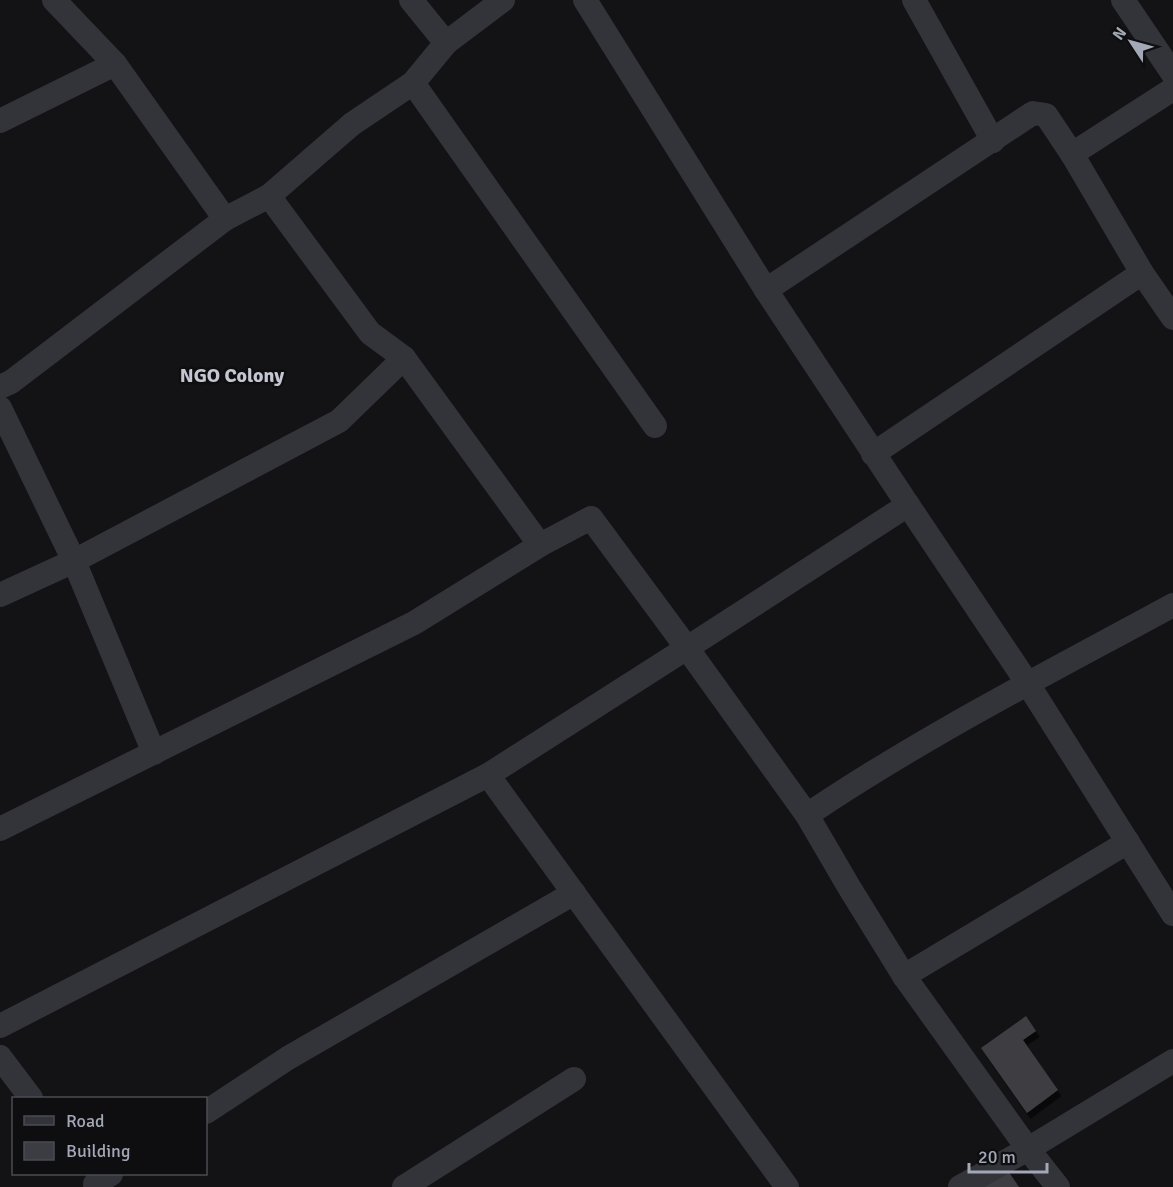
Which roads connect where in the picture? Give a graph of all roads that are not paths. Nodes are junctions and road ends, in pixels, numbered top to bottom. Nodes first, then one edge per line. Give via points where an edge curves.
1 (54, 0) edge
2 (411, 0) edge
3 (503, 0) edge
4 (585, 0) edge
5 (915, 0) edge
6 (1123, 0) edge
7 (446, 43) junction
8 (115, 64) junction
9 (1173, 74) edge
10 (413, 83) junction
11 (1173, 89) edge
12 (0, 122) edge
13 (993, 141) junction
14 (1072, 154) junction
15 (269, 196) junction
16 (225, 219) junction
17 (1142, 273) junction
18 (766, 290) junction
19 (1173, 318) edge
20 (404, 358) junction
21 (0, 387) edge
22 (0, 408) edge
23 (655, 426) dead end
24 (873, 454) junction
25 (908, 505) junction
26 (540, 545) junction
27 (74, 561) junction
28 (0, 595) edge
29 (1173, 605) edge
30 (687, 648) junction
31 (1028, 684) junction
32 (154, 753) junction
33 (489, 775) junction
34 (807, 814) junction
35 (0, 829) edge
36 (1128, 842) junction
37 (574, 893) junction
38 (1173, 914) edge
39 (904, 976) junction
40 (0, 1026) edge
41 (1, 1061) edge
42 (1173, 1061) edge
43 (574, 1080) dead end
44 (30, 1097) edge
45 (207, 1111) edge
46 (1028, 1149) junction
47 (404, 1187) edge
48 (787, 1187) edge
49 (960, 1187) edge
50 (1058, 1187) edge

1 - 8 street
2 - 7 street
3 - 7 street
4 - 18 street
5 - 13 street
6 - 9 street
7 - 10 street
8 - 12 street
8 - 16 street
10 - 15 street via 352,124
10 - 23 street
11 - 14 street
13 - 14 street via 1033,113 1046,115
13 - 18 street
14 - 17 street
15 - 16 street
15 - 20 street via 370,333
16 - 21 street
17 - 19 street
17 - 24 street
18 - 24 street
20 - 26 street
20 - 27 street via 339,421
22 - 27 street
24 - 25 street
25 - 30 street
25 - 31 street
26 - 30 street via 591,518
26 - 32 street via 414,624
27 - 28 street
27 - 32 street
29 - 31 street
30 - 33 street
30 - 34 street
31 - 34 street
31 - 36 street
32 - 35 street
33 - 37 street
33 - 40 street
34 - 39 street
36 - 38 street
36 - 39 street
37 - 45 street via 288,1059
37 - 48 street
39 - 46 street
41 - 44 street
42 - 46 street
43 - 47 street
46 - 49 street
46 - 50 street

